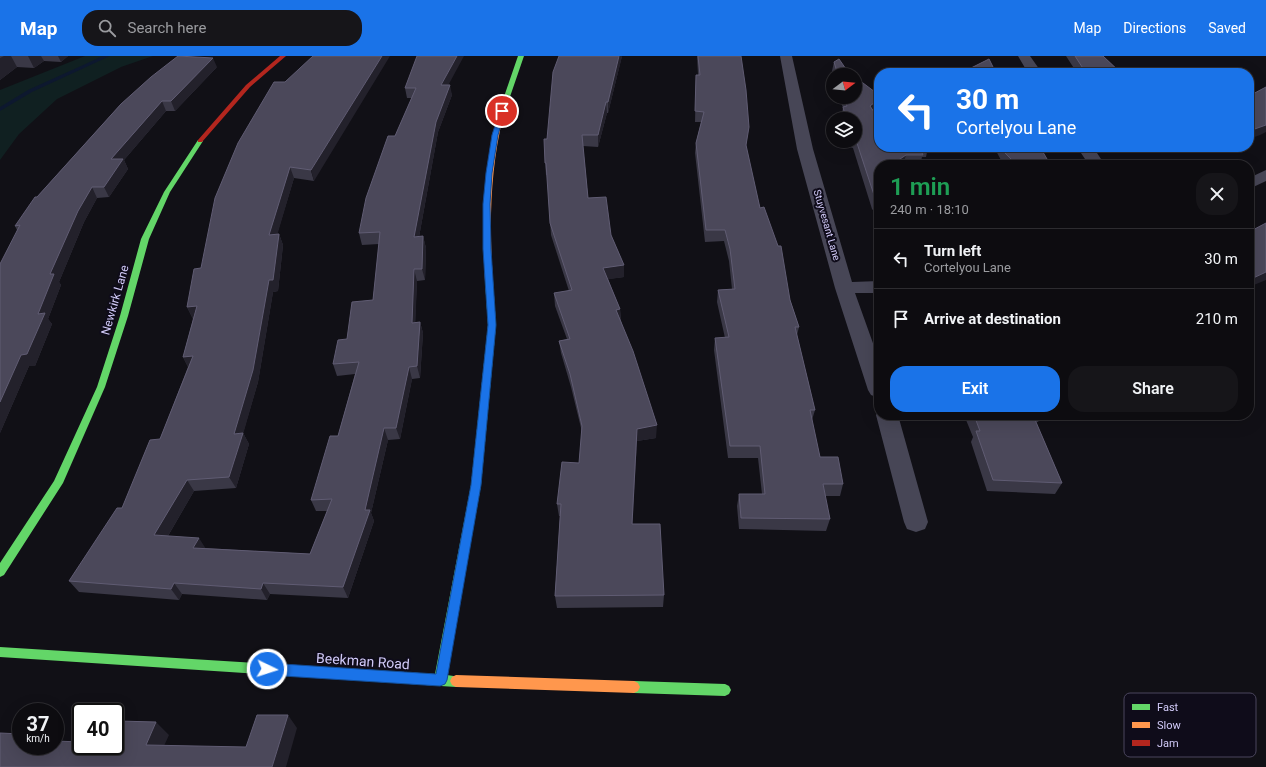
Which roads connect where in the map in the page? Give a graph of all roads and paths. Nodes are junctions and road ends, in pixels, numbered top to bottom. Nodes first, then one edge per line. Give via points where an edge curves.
1 (282, 56) edge
2 (521, 56) edge
3 (786, 56) edge
4 (1024, 56) edge
5 (1032, 68) edge
6 (1266, 175) edge
7 (1254, 181) edge
8 (874, 287) edge
9 (844, 288) junction
10 (874, 375) edge
11 (888, 420) edge
12 (916, 522) dead end
13 (0, 572) edge
14 (0, 652) edge
15 (440, 680) junction
16 (724, 690) dead end

1 - 13 street, Newkirk Lane via 248,86 217,120 190,155 168,192 145,239 101,386 58,483
2 - 15 street via 495,135 489,173 487,249 492,325 476,485
3 - 9 street, Stuyvesant Lane via 805,149
4 - 5 street
6 - 7 street
8 - 9 street
9 - 10 street, Stuyvesant Lane
11 - 12 street
14 - 15 street, Beekman Road
15 - 16 street, Beekman Road

